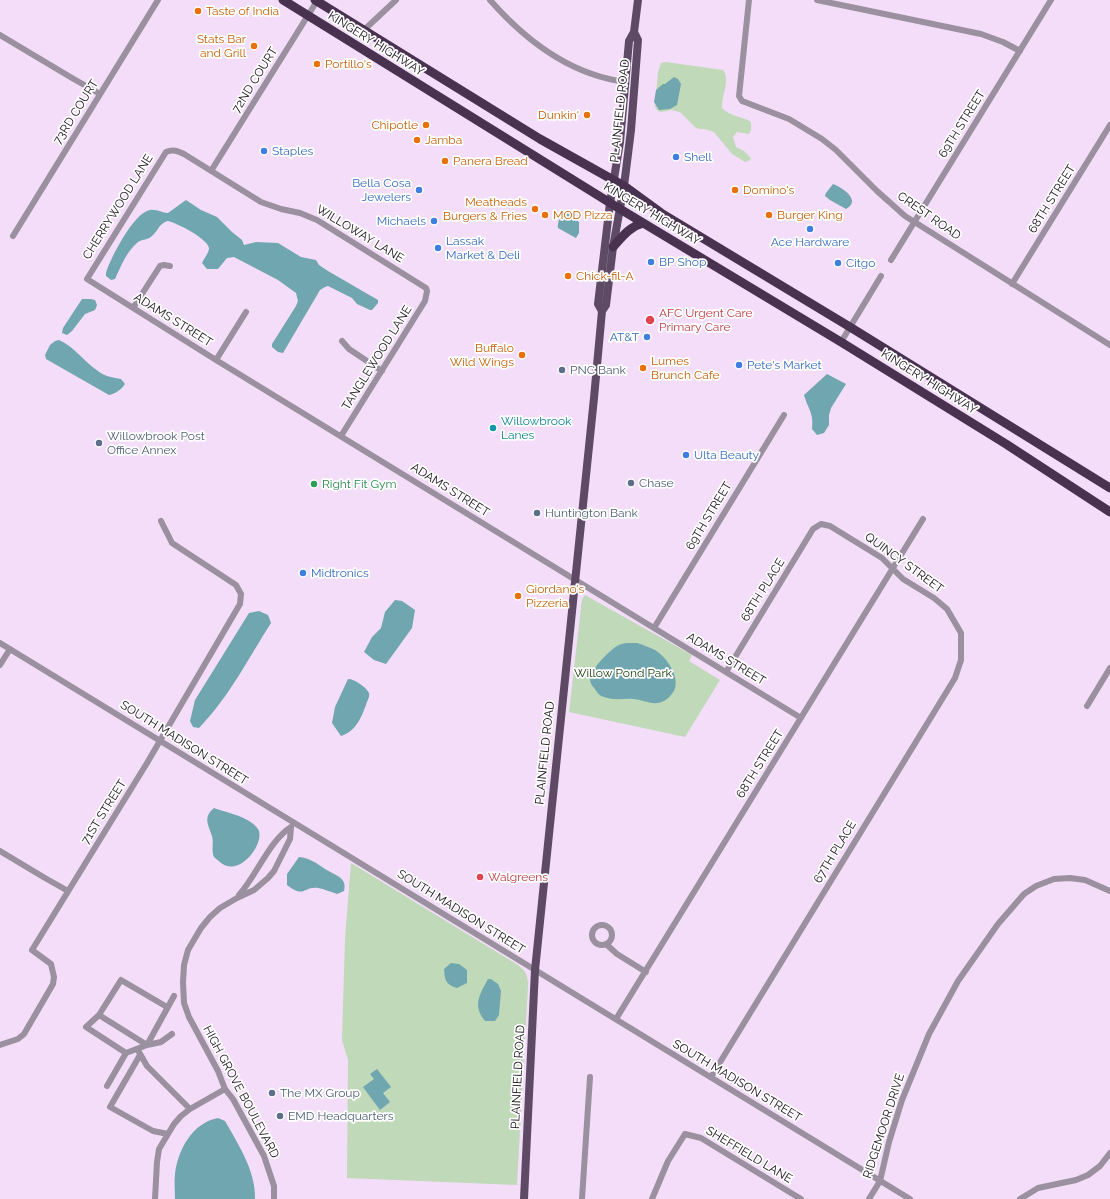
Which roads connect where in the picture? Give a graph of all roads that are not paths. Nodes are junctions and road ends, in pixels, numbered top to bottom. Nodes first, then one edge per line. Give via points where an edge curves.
1 (158, 0) edge
2 (283, 0) edge
3 (396, 0) edge
4 (490, 0) edge
5 (638, 0) edge
6 (749, 0) edge
7 (817, 0) edge
8 (1051, 0) edge
9 (316, 1) edge
10 (308, 15) junction
11 (364, 30) junction
12 (634, 32) junction
13 (0, 35) edge
14 (1020, 51) junction
15 (626, 82) junction
16 (100, 94) junction
17 (1110, 125) edge
18 (171, 150) joint
19 (211, 171) junction
20 (613, 180) junction
21 (624, 186) junction
22 (610, 203) junction
23 (620, 209) junction
24 (914, 222) junction
25 (643, 223) junction
26 (13, 236) dead end
27 (613, 247) junction
28 (892, 260) dead end
29 (170, 266) dead end
30 (881, 276) dead end
31 (87, 279) joint
32 (1012, 284) junction
33 (427, 291) joint
34 (133, 308) junction
35 (602, 311) junction
36 (246, 312) dead end
37 (850, 327) junction
38 (342, 341) dead end
39 (841, 342) junction
40 (1109, 342) edge
41 (216, 360) junction
42 (382, 371) junction
43 (784, 415) dead end
44 (341, 436) junction
45 (1110, 488) edge
46 (1110, 512) edge
47 (923, 520) dead end
48 (161, 521) dead end
49 (822, 524) joint
50 (893, 568) junction
51 (576, 579) junction
52 (654, 628) junction
53 (961, 633) joint
54 (0, 643) edge
55 (10, 649) junction
56 (0, 665) edge
57 (1110, 668) edge
58 (726, 672) junction
59 (1087, 706) dead end
60 (801, 718) junction
61 (159, 740) junction
62 (0, 851) edge
63 (1110, 890) edge
64 (68, 891) junction
65 (237, 898) junction
66 (606, 944) dead end
67 (534, 970) junction
68 (646, 972) junction
69 (174, 996) dead end
70 (167, 1007) junction
71 (99, 1015) junction
72 (616, 1019) junction
73 (172, 1034) dead end
74 (147, 1045) junction
75 (0, 1046) edge
76 (137, 1049) junction
77 (126, 1053) junction
78 (140, 1055) junction
79 (590, 1077) dead end
80 (711, 1077) junction
81 (107, 1086) dead end
82 (224, 1089) junction
83 (190, 1109) junction
84 (168, 1134) junction
85 (1110, 1153) edge
86 (880, 1181) junction
87 (155, 1199) edge
88 (274, 1199) edge
89 (524, 1199) edge
90 (582, 1199) edge
91 (652, 1199) edge
92 (801, 1199) edge
93 (869, 1199) edge
94 (910, 1199) edge
95 (1020, 1199) edge

1 - 16 street, 73RD COURT
2 - 10 highway, KINGERY HIGHWAY
3 - 11 street
4 - 15 street via 520,31 554,56 585,72
5 - 12 main road, PLAINFIELD ROAD
6 - 24 street, CREST ROAD via 739,96 742,101 789,119 822,139 891,204
7 - 14 street via 981,34
8 - 14 street, 69TH STREET
9 - 10 street, 72ND COURT
9 - 11 highway, KINGERY HIGHWAY
10 - 19 street, 72ND COURT
10 - 22 highway, KINGERY HIGHWAY
11 - 20 highway, KINGERY HIGHWAY
12 - 15 main road, PLAINFIELD ROAD via 629,41
12 - 21 main road, PLAINFIELD ROAD via 638,40 636,78
13 - 16 street
14 - 24 street, 69TH STREET
15 - 20 main road, PLAINFIELD ROAD
16 - 26 street, 73RD COURT
17 - 32 street, 68TH STREET
18 - 19 street, WILLOWAY LANE via 184,154
18 - 31 street, CHERRYWOOD LANE via 161,158
19 - 33 street, WILLOWAY LANE via 261,202 316,220 422,284
20 - 21 highway, KINGERY HIGHWAY
20 - 22 main road, PLAINFIELD ROAD
21 - 23 main road, PLAINFIELD ROAD
21 - 37 highway, KINGERY HIGHWAY via 662,213
22 - 23 highway, KINGERY HIGHWAY
22 - 35 main road, PLAINFIELD ROAD via 598,304
23 - 25 highway, KINGERY HIGHWAY
23 - 27 main road, PLAINFIELD ROAD
24 - 28 street, 69TH STREET
24 - 32 street, CREST ROAD
25 - 27 highway via 629,229
25 - 39 highway, KINGERY HIGHWAY
27 - 35 main road, PLAINFIELD ROAD via 606,305
29 - 34 street via 160,266
30 - 37 street
31 - 34 street, ADAMS STREET
32 - 40 street, CREST ROAD
33 - 42 street, TANGLEWOOD LANE via 425,301
34 - 41 street, ADAMS STREET
35 - 51 main road, PLAINFIELD ROAD
36 - 41 street
37 - 39 street
37 - 45 highway, KINGERY HIGHWAY
38 - 42 street via 349,349
39 - 46 highway, KINGERY HIGHWAY
41 - 44 street, ADAMS STREET
42 - 44 street, TANGLEWOOD LANE
43 - 52 street, 69TH STREET
44 - 51 street, ADAMS STREET
47 - 50 street, 68TH STREET
48 - 61 street, 71ST STREET via 172,543 236,585 241,594 240,604
49 - 50 street, QUINCY STREET via 830,526 876,554
49 - 58 street, 68TH PLACE via 813,529
50 - 53 street, QUINCY STREET via 903,579 941,603
50 - 60 street, 68TH STREET
51 - 52 street, ADAMS STREET
51 - 67 main road, PLAINFIELD ROAD
52 - 58 street, ADAMS STREET
53 - 80 street, 67TH PLACE via 961,660 955,678
54 - 55 street, SOUTH MADISON STREET
55 - 56 street
55 - 61 street, SOUTH MADISON STREET
57 - 59 street
58 - 60 street, ADAMS STREET
60 - 68 street, 68TH STREET
61 - 64 street, 71ST STREET
61 - 67 street, SOUTH MADISON STREET
62 - 64 street
63 - 86 street, RIDGEMOOR DRIVE via 1078,878 1054,879 1028,891 998,924 958,981 923,1048 895,1121
64 - 75 street, 71ST STREET via 32,950 50,964 54,976 53,984 24,1034
65 - 65 street, HIGH GROVE BOULEVARD via 254,890 274,871 290,839 291,827 281,833 249,884
65 - 82 street, HIGH GROVE BOULEVARD via 210,917 197,934 188,950 183,982 184,1002 189,1017 218,1071
66 - 68 street
67 - 72 street, SOUTH MADISON STREET
67 - 89 main road, PLAINFIELD ROAD
68 - 72 street, 68TH STREET
69 - 70 street
70 - 71 street via 121,980
70 - 74 street
71 - 74 street
71 - 77 street via 86,1027
72 - 80 street, SOUTH MADISON STREET
73 - 74 street via 161,1042
74 - 76 street
76 - 77 street
76 - 78 street
77 - 81 street
78 - 83 street via 147,1066
78 - 84 street via 110,1107 153,1131
79 - 90 street
80 - 86 street, SOUTH MADISON STREET
82 - 83 street
82 - 88 street, HIGH GROVE BOULEVARD via 233,1099 264,1156 274,1186
83 - 84 street via 177,1120
84 - 87 street via 159,1148
85 - 95 street via 1100,1166 1088,1175 1038,1188
86 - 93 street, RIDGEMOOR DRIVE
86 - 94 street, SOUTH MADISON STREET
91 - 92 street, SHEFFIELD LANE via 668,1161 685,1134 701,1138

